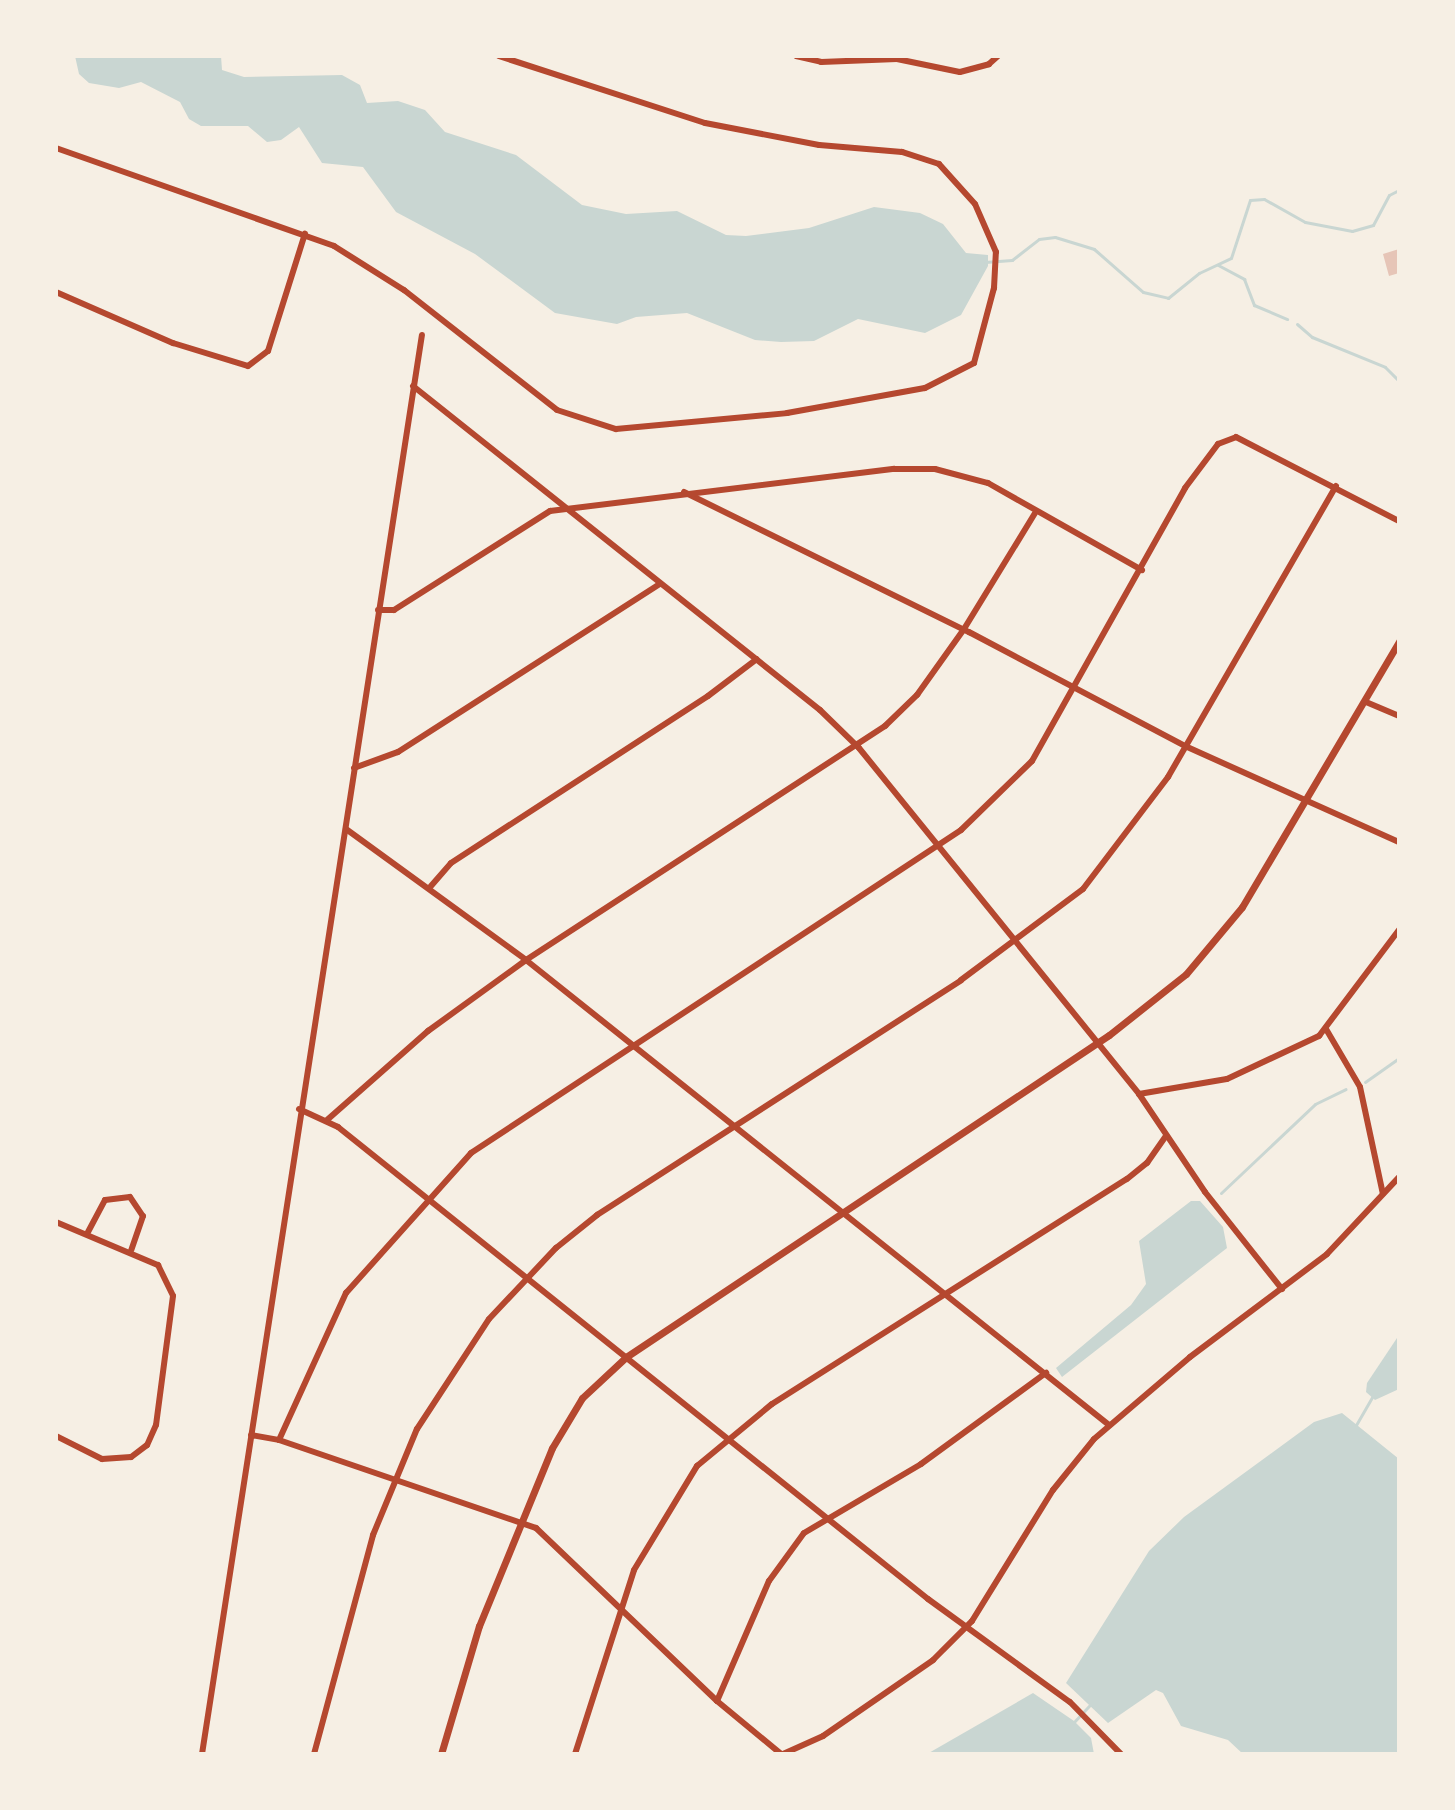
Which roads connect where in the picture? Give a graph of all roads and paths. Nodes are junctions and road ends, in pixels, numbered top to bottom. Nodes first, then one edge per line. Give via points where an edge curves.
1 (499, 56) edge
2 (796, 56) edge
3 (998, 56) edge
4 (56, 148) edge
5 (305, 234) junction
6 (56, 292) edge
7 (422, 335) dead end
8 (413, 386) junction
9 (1336, 486) junction
10 (684, 492) junction
11 (562, 509) junction
12 (1035, 513) junction
13 (1399, 521) edge
14 (1142, 570) junction
15 (660, 584) junction
16 (378, 610) junction
17 (964, 629) junction
18 (1399, 641) edge
19 (757, 659) junction
20 (1075, 686) junction
21 (1366, 702) junction
22 (1399, 716) edge
23 (1185, 746) junction
24 (859, 748) junction
25 (354, 768) junction
26 (1307, 800) junction
27 (346, 829) junction
28 (1399, 842) edge
29 (938, 844) junction
30 (431, 886) junction
31 (1399, 930) edge
32 (1014, 940) junction
33 (526, 960) junction
34 (1326, 1029) junction
35 (632, 1043) junction
36 (1096, 1043) junction
37 (1139, 1094) junction
38 (299, 1109) junction
39 (327, 1120) junction
40 (735, 1125) junction
41 (1165, 1137) junction
42 (1399, 1177) edge
43 (1383, 1194) junction
44 (426, 1197) junction
45 (842, 1210) junction
46 (56, 1222) edge
47 (88, 1232) junction
48 (131, 1250) junction
49 (529, 1277) junction
50 (1282, 1289) junction
51 (947, 1294) junction
52 (626, 1357) junction
53 (1046, 1373) junction
54 (1109, 1425) junction
55 (251, 1435) junction
56 (56, 1436) edge
57 (729, 1436) junction
58 (279, 1440) junction
59 (397, 1479) junction
60 (831, 1518) junction
61 (523, 1522) junction
62 (620, 1610) junction
63 (967, 1627) junction
64 (717, 1701) junction
65 (202, 1754) edge
66 (314, 1754) edge
67 (441, 1754) edge
68 (575, 1754) edge
69 (782, 1754) edge
70 (1121, 1754) edge

1 - 5 street via 719,127 927,159 967,194 996,252 996,277 971,367 925,388 787,413 616,429 557,410 376,270
2 - 3 street via 821,62 897,59 960,72
4 - 5 street
5 - 6 street via 268,351 256,363 237,366
7 - 8 street
8 - 11 street
8 - 16 street
9 - 13 street
9 - 14 street via 1236,437 1218,444 1185,488
9 - 23 street
10 - 11 street
10 - 12 street via 935,469 988,483
10 - 17 street
11 - 15 street
11 - 16 street via 531,521 394,610
12 - 14 street
12 - 17 street
14 - 20 street
15 - 19 street
15 - 25 street via 398,752
16 - 25 street
17 - 20 street
17 - 24 street via 917,695
18 - 21 street
19 - 24 street
19 - 30 street via 451,863
20 - 23 street
20 - 29 street via 1032,761 976,818
21 - 22 street
21 - 26 street
23 - 26 street
23 - 32 street via 1148,806 1089,882
24 - 29 street
24 - 33 street
25 - 27 street
26 - 28 street
26 - 36 street via 1215,943 1148,1006
27 - 30 street
27 - 38 street
29 - 32 street
29 - 35 street
30 - 33 street
31 - 34 street
32 - 36 street
32 - 40 street
33 - 35 street
33 - 39 street via 428,1031
34 - 37 street via 1227,1079
34 - 43 street via 1360,1087
35 - 40 street
35 - 44 street via 471,1153
36 - 37 street
36 - 45 street
37 - 41 street
38 - 39 street
38 - 55 street
39 - 44 street
40 - 45 street
40 - 49 street via 597,1215
41 - 50 street
41 - 51 street via 1142,1169
42 - 43 street
43 - 50 street via 1340,1242
44 - 49 street
44 - 58 street via 346,1293
45 - 51 street
45 - 52 street
46 - 47 street
47 - 48 street
47 - 48 street via 105,1200 130,1197 143,1216
48 - 56 street via 158,1265 173,1296 154,1435 137,1453 118,1459 86,1455
49 - 52 street
49 - 59 street via 489,1319 450,1373 417,1429
50 - 54 street
51 - 53 street
51 - 57 street
52 - 57 street
52 - 61 street via 582,1398 560,1430
53 - 54 street
53 - 60 street via 921,1464
54 - 63 street via 1059,1481
55 - 58 street
55 - 65 street
57 - 60 street
57 - 62 street via 697,1466 647,1545
58 - 59 street
59 - 61 street
59 - 66 street via 358,1582
60 - 63 street
60 - 64 street via 804,1533 777,1566
61 - 62 street via 564,1552
61 - 67 street via 479,1626
62 - 64 street
62 - 68 street
63 - 69 street via 888,1693 812,1743
63 - 70 street via 1070,1702
64 - 69 street

